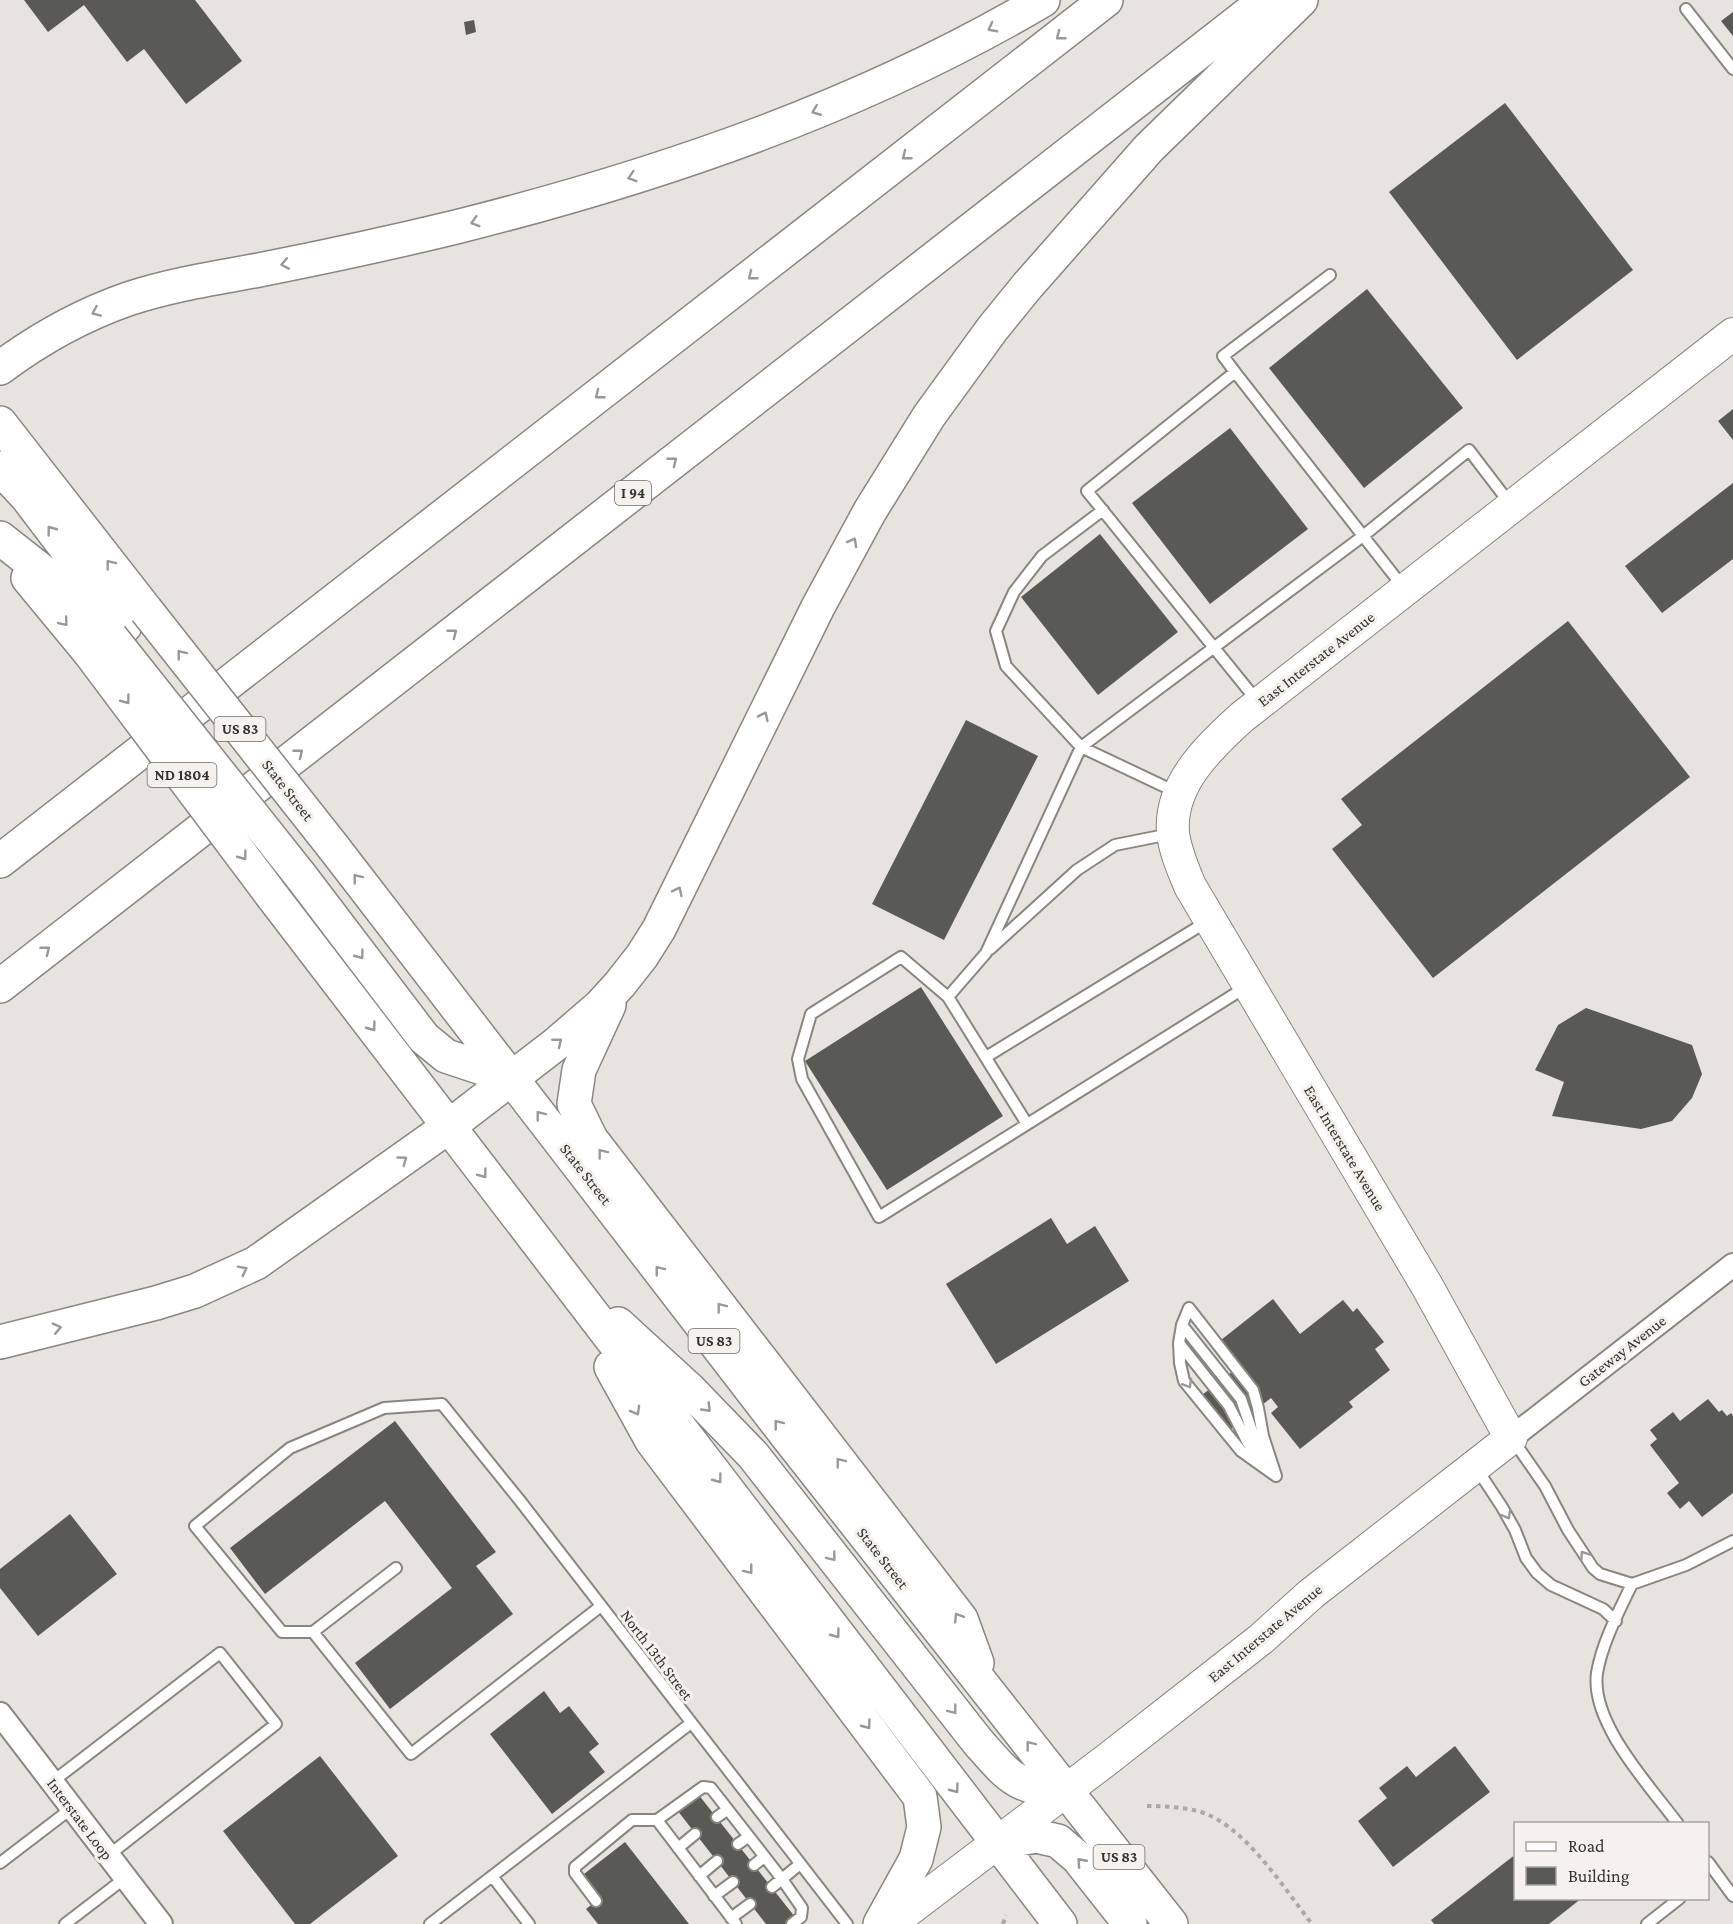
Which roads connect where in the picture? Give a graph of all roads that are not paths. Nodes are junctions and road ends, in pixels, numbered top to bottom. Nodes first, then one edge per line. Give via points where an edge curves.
1 (1043, 0) edge
2 (1106, 0) edge
3 (1266, 0) edge
4 (1301, 0) edge
5 (1686, 9) dead end
6 (1733, 69) edge
7 (1330, 275) dead end
8 (1733, 334) edge
9 (0, 368) edge
10 (1235, 372) junction
11 (0, 423) edge
12 (0, 468) edge
13 (1512, 506) junction
14 (1103, 510) junction
15 (1363, 536) junction
16 (0, 538) edge
17 (0, 544) edge
18 (1405, 590) junction
19 (118, 632) junction
20 (1214, 649) junction
21 (1259, 704) junction
22 (1081, 747) junction
23 (1179, 794) junction
24 (1173, 833) junction
25 (0, 861) edge
26 (316, 863) junction
27 (1210, 920) junction
28 (986, 953) junction
29 (620, 984) junction
30 (0, 986) edge
31 (1249, 986) junction
32 (948, 997) junction
33 (986, 1057) junction
34 (512, 1078) junction
35 (1027, 1124) junction
36 (448, 1127) junction
37 (1733, 1265) edge
38 (569, 1285) junction
39 (1182, 1325) junction
40 (0, 1342) edge
41 (1179, 1343) junction
42 (1511, 1438) junction
43 (1475, 1466) junction
44 (1276, 1476) junction
45 (1733, 1540) edge
46 (396, 1568) dead end
47 (1632, 1584) junction
48 (601, 1606) junction
49 (1616, 1622) junction
50 (313, 1632) junction
51 (987, 1690) junction
52 (0, 1714) edge
53 (691, 1723) junction
54 (52, 1782) junction
55 (1066, 1791) junction
56 (72, 1808) junction
57 (727, 1810) junction
58 (717, 1817) dead end
59 (657, 1820) junction
60 (1677, 1822) edge
61 (695, 1834) dead end
62 (748, 1837) junction
63 (997, 1843) junction
64 (738, 1844) dead end
65 (678, 1848) junction
66 (109, 1855) junction
67 (764, 1857) junction
68 (717, 1861) dead end
69 (0, 1863) edge
70 (800, 1864) junction
71 (754, 1865) dead end
72 (1711, 1875) edge
73 (492, 1876) junction
74 (699, 1876) junction
75 (125, 1878) junction
76 (782, 1879) junction
77 (733, 1882) dead end
78 (771, 1887) dead end
79 (714, 1896) junction
80 (1733, 1896) edge
81 (1679, 1900) edge
82 (596, 1901) dead end
83 (750, 1904) dead end
84 (733, 1921) edge
85 (65, 1924) edge
86 (161, 1924) edge
87 (430, 1924) edge
88 (530, 1924) edge
89 (792, 1924) edge
90 (847, 1924) edge
91 (880, 1924) edge
92 (890, 1924) edge
93 (1060, 1924) edge
94 (1130, 1924) edge
95 (1171, 1924) edge
96 (1647, 1924) edge

1 -> 9 highway via 876,86 755,136 459,226 130,299 72,323
2 -> 25 highway
30 -> 3 highway, I 94
29 -> 4 highway via 659,929 818,607 870,511 929,416 1028,285 1149,148
5 - 6 lane
7 - 10 lane via 1223,356
8 - 13 street, East Interstate Avenue
10 - 14 lane via 1088,491
10 - 15 lane
19 -> 11 highway, State Street / US 83
19 -> 12 highway via 27,497
13 - 15 lane via 1469,450
13 - 18 street, East Interstate Avenue
14 - 20 lane
14 - 22 lane via 1042,556 1014,592 996,631 1006,666
15 - 18 lane
15 - 20 lane
16 - 19 highway
17 -> 19 highway, State Street / ND 1804
18 - 21 street, East Interstate Avenue
26 -> 19 highway, State Street / US 83, bridge
19 - 26 highway, bridge
19 -> 36 highway, State Street / ND 1804, bridge via 273,897
20 - 21 lane
20 - 22 lane
21 - 23 street, East Interstate Avenue via 1202,757
22 - 23 lane
22 - 28 lane
23 - 24 street, East Interstate Avenue
24 - 27 street, East Interstate Avenue via 1190,886
24 - 28 lane via 1115,845 1077,870
34 -> 26 highway, State Street / US 83 via 457,1007
26 -> 34 highway via 424,1038 446,1056
27 - 31 street, East Interstate Avenue
27 - 33 lane
28 - 32 lane
34 -> 29 highway via 583,1021
51 -> 29 highway via 961,1619 591,1139 574,1104 579,1070
31 - 35 lane
31 - 42 street, East Interstate Avenue via 1427,1286
32 - 33 lane
32 - 35 lane via 901,957 811,1014 798,1059 802,1079 879,1217
33 - 35 lane
34 - 36 highway
51 -> 34 highway, State Street / US 83
36 -> 38 highway, State Street
40 -> 36 highway via 139,1308 227,1278 256,1263
37 - 42 street, Gateway Avenue
38 -> 55 highway via 626,1330 753,1455 1005,1772 1023,1785
38 -> 63 highway, State Street
38 -> 91 highway via 652,1441 920,1797 924,1827 916,1859
39 - 41 lane
39 - 44 lane via 1241,1399 1255,1440
39 - 44 lane via 1189,1308 1253,1390
41 - 44 lane via 1229,1406 1248,1443
41 -> 44 lane via 1184,1381 1240,1451
42 - 43 street, East Interstate Avenue
47 -> 42 lane via 1593,1568 1545,1486
43 -> 49 lane via 1537,1573 1551,1585 1603,1609
43 - 55 street, East Interstate Avenue
45 - 47 lane via 1686,1565
46 - 50 lane
47 - 49 lane
48 - 50 lane via 411,1754
48 - 50 lane, North 13th Street via 442,1404 384,1408 290,1448 195,1526 282,1632
48 - 53 lane, North 13th Street
49 - 60 lane via 1597,1674 1597,1695 1621,1746
55 -> 51 highway, State Street / US 83
52 - 54 street, Interstate Loop
53 - 70 lane, North 13th Street
53 - 73 lane
54 - 56 street, Interstate Loop
54 - 66 lane via 220,1653 276,1724
55 - 63 street, East Interstate Avenue
55 - 95 highway, State Street / US 83
56 - 66 street, Interstate Loop
56 - 69 lane
57 - 58 lane
57 - 59 lane via 711,1788 703,1786
57 - 62 lane
59 - 65 lane
59 - 82 lane via 632,1820 575,1867 575,1873
61 - 65 lane
62 - 64 lane
62 - 67 lane
63 - 92 street, East Interstate Avenue
63 - 93 highway, State Street
94 -> 63 highway via 1078,1858 1058,1841 1036,1836
65 - 74 lane
66 - 75 street, Interstate Loop
67 - 71 lane
67 - 76 lane
68 - 74 lane
70 - 76 lane
70 - 90 lane, North 13th Street
72 - 80 lane
73 - 87 lane
73 - 88 lane
74 - 79 lane
75 - 85 lane
75 - 86 street, Interstate Loop
76 - 78 lane
76 - 89 lane via 802,1908 801,1917
77 - 79 lane
79 - 84 lane
81 - 96 lane
83 - 84 lane

